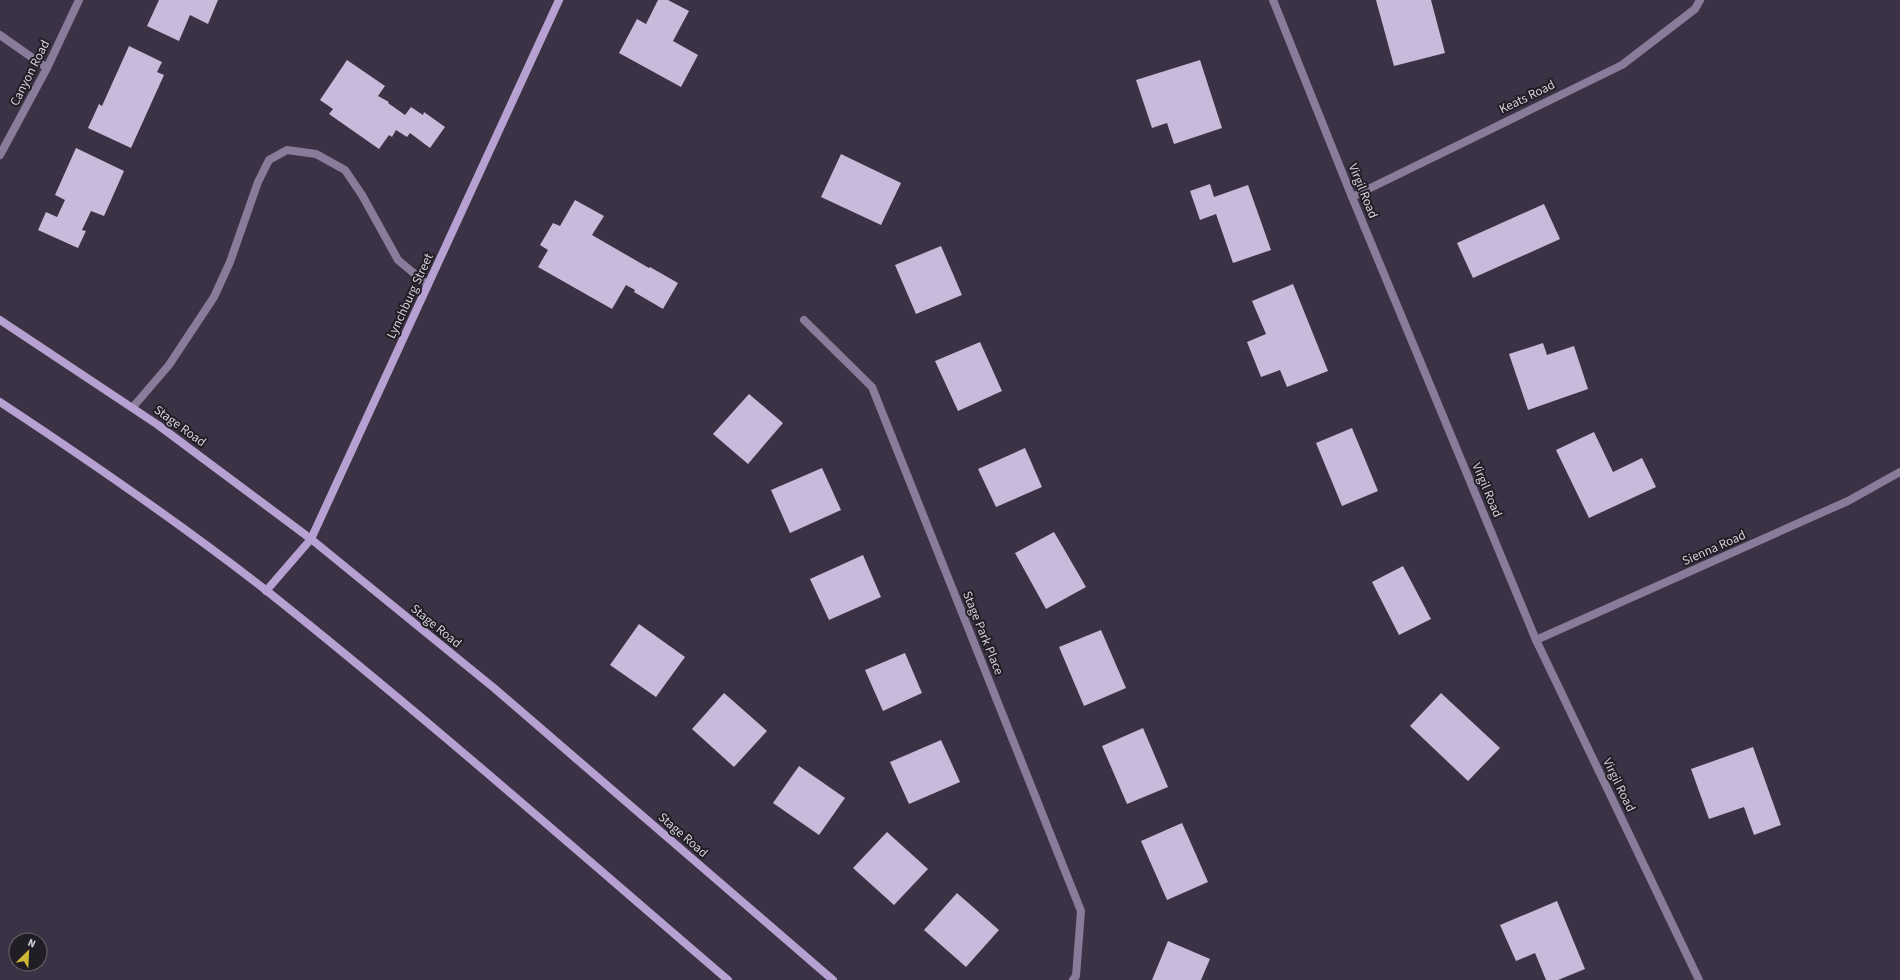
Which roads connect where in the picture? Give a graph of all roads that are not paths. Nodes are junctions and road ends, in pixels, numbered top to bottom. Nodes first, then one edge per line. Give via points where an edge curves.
1 (79, 0) edge
2 (559, 0) edge
3 (1273, 0) edge
4 (1700, 0) edge
5 (0, 35) edge
6 (47, 68) junction
7 (0, 155) edge
8 (1352, 197) junction
9 (428, 285) junction
10 (0, 320) edge
11 (804, 320) dead end
12 (0, 402) edge
13 (133, 407) junction
14 (1900, 472) edge
15 (311, 539) junction
16 (266, 591) junction
17 (1536, 640) junction
18 (728, 980) edge
19 (833, 980) edge
20 (1073, 980) edge
21 (1699, 980) edge

1 - 6 street, Canyon Road
2 - 9 main road, Lynchburg Street
3 - 8 street, Virgil Road
4 - 8 street, Keats Road via 1695,9 1622,64
5 - 6 street
6 - 7 street, Canyon Road
8 - 17 street, Virgil Road
9 - 13 street via 398,260 345,170 316,154 286,150 269,160 258,182 230,262 214,297 169,365
9 - 15 main road, Lynchburg Street
10 - 13 main road, Stage Road
11 - 20 street, Stage Park Place via 872,387 1081,911 1076,976
12 - 16 main road via 131,490
13 - 15 main road, Stage Road
14 - 17 street, Sienna Road via 1848,501
15 - 16 main road, Lynchburg Street
15 - 19 main road, Stage Road via 494,688
16 - 18 main road via 449,741
17 - 21 street, Virgil Road

